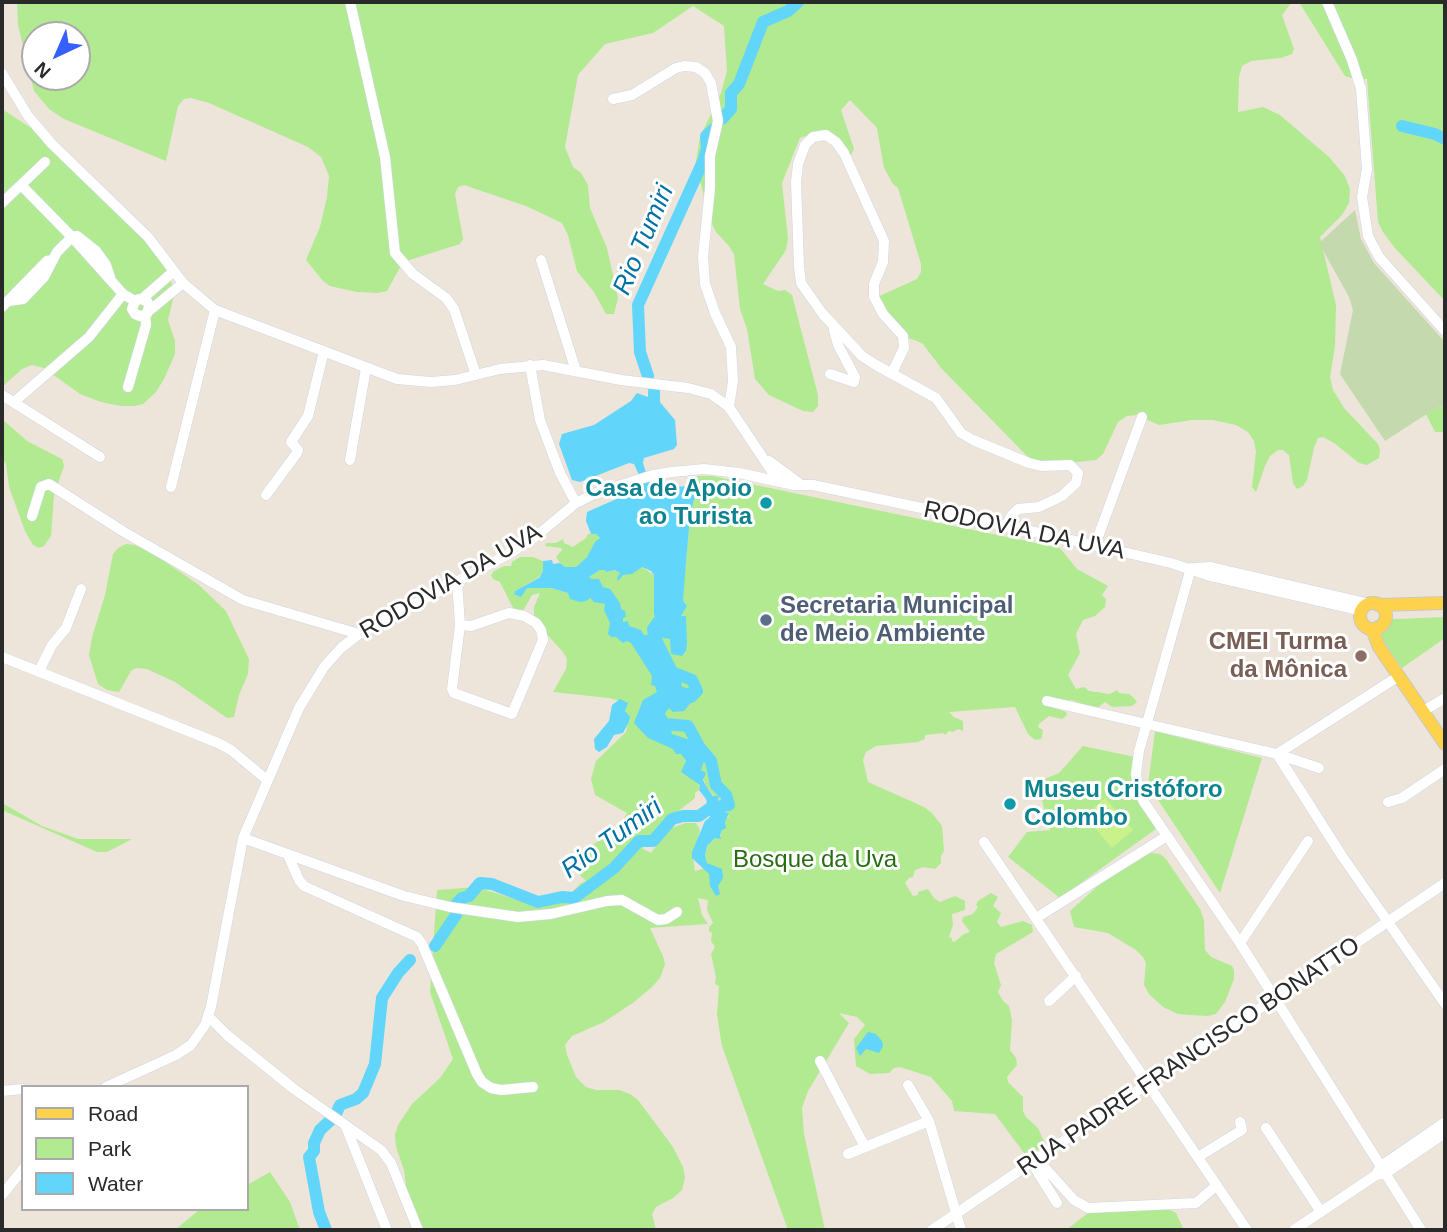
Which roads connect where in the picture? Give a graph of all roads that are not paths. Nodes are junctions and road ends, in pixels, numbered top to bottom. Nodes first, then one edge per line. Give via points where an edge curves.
1 (350, 2) edge
2 (1326, 2) edge
3 (2, 73) edge
4 (613, 99) dead end
5 (45, 162) dead end
6 (21, 185) junction
7 (2, 203) edge
8 (72, 237) junction
9 (541, 260) dead end
10 (174, 271) junction
11 (183, 283) junction
12 (160, 284) junction
13 (122, 294) junction
14 (170, 294) junction
15 (138, 300) junction
16 (5, 304) edge
17 (215, 310) junction
18 (147, 313) junction
19 (834, 328) junction
20 (1445, 331) edge
21 (324, 351) junction
22 (530, 365) junction
23 (366, 368) junction
24 (576, 372) junction
25 (892, 373) junction
26 (830, 374) dead end
27 (476, 375) junction
28 (128, 387) dead end
29 (2, 395) edge
30 (14, 402) junction
31 (729, 407) junction
32 (1142, 417) dead end
33 (761, 453) junction
34 (100, 457) dead end
35 (350, 460) dead end
36 (779, 482) junction
37 (803, 485) junction
38 (171, 487) dead end
39 (266, 495) dead end
40 (576, 503) junction
41 (32, 516) dead end
42 (1005, 527) junction
43 (1095, 545) junction
44 (1191, 568) junction
45 (457, 582) junction
46 (82, 589) dead end
47 (1445, 603) edge
48 (1374, 608) junction
49 (1445, 611) edge
50 (460, 625) junction
51 (1372, 629) junction
52 (359, 634) junction
53 (2, 657) edge
54 (39, 671) junction
55 (1399, 676) junction
56 (1445, 698) edge
57 (1047, 701) dead end
58 (1423, 711) junction
59 (1147, 723) junction
60 (1445, 744) edge
61 (1278, 754) junction
62 (1319, 768) dead end
63 (1445, 769) edge
64 (267, 780) junction
65 (1388, 802) dead end
66 (1167, 836) junction
67 (243, 838) junction
68 (1308, 841) dead end
69 (984, 842) dead end
70 (288, 855) junction
71 (1445, 883) edge
72 (677, 912) dead end
73 (1036, 918) junction
74 (1388, 923) junction
75 (1240, 943) junction
76 (1076, 976) junction
77 (1275, 997) junction
78 (1049, 1001) dead end
79 (1445, 1004) edge
80 (208, 1016) junction
81 (820, 1061) dead end
82 (1148, 1083) junction
83 (110, 1085) edge
84 (908, 1085) dead end
85 (533, 1087) dead end
86 (21, 1089) edge
87 (2, 1091) edge
88 (929, 1121) junction
89 (1240, 1122) dead end
90 (1445, 1122) edge
91 (345, 1126) junction
92 (1266, 1128) dead end
93 (1445, 1133) edge
94 (865, 1147) junction
95 (848, 1154) dead end
96 (1198, 1157) junction
97 (1035, 1161) junction
98 (21, 1171) edge
99 (1381, 1171) junction
100 (1217, 1185) junction
101 (2, 1195) edge
102 (1058, 1203) dead end
103 (1321, 1212) junction
104 (957, 1214) junction
105 (387, 1230) edge
106 (418, 1230) edge
107 (932, 1230) edge
108 (961, 1230) edge
109 (1247, 1230) edge
110 (1294, 1230) edge
111 (1421, 1230) edge

1 - 27 street via 385,157 395,253 412,274 454,309
2 - 20 street via 1361,89 1367,169 1362,197 1368,236 1379,257
3 - 10 street via 28,116 52,144 148,237
4 - 31 street via 632,95 684,66 696,67 711,83 718,121 710,156 703,257 705,284 731,347
5 - 6 street
6 - 7 street
6 - 8 street
8 - 13 street via 96,251
8 - 16 street
9 - 24 street
10 - 11 street
10 - 12 street
11 - 14 street
11 - 17 street
12 - 14 street
12 - 15 street
13 - 15 street
13 - 30 street via 89,337
14 - 18 street
15 - 18 street via 149,303
15 - 18 street via 133,312
17 - 21 street
17 - 38 street
18 - 28 street
19 - 25 street via 862,356
19 - 25 street via 801,283 799,267 798,164 813,136 826,135 844,153 884,241 874,297 903,336 904,348
19 - 26 street via 854,382
21 - 23 street
21 - 39 street via 309,416 290,442 297,453
22 - 24 street
22 - 27 street
22 - 40 street via 540,420
23 - 27 street via 397,379 431,382
23 - 35 street
24 - 31 street via 688,388 711,394
25 - 42 street via 936,398 961,433 973,440 1041,466 1075,467 1076,483 1070,490 1051,503 1018,509
29 - 30 street
30 - 34 street
31 - 33 street
32 - 43 street
33 - 36 street
33 - 37 street
36 - 37 street, RODOVIA DA UVA
36 - 40 street, RODOVIA DA UVA via 704,469 653,475
37 - 42 street, RODOVIA DA UVA
40 - 45 street, RODOVIA DA UVA via 527,542
41 - 52 street via 41,486 49,484 243,600
42 - 43 street, RODOVIA DA UVA
43 - 44 street, RODOVIA DA UVA
44 - 48 street, RODOVIA DA UVA via 1211,567
44 - 59 street
45 - 50 street
45 - 52 street, RODOVIA DA UVA
46 - 54 street via 66,628
47 - 48 main road, RODOVIA DA UVA
48 - 49 main road, RODOVIA DA UVA
48 - 51 main road via 1362,623
48 - 51 main road via 1383,625
50 - 50 street via 454,693 512,714 543,640 541,630 524,616 509,613 471,626
51 - 55 main road
52 - 64 street, RODOVIA DA UVA via 316,679
53 - 54 street
54 - 64 street via 225,746
55 - 58 main road
55 - 61 street
56 - 58 street
57 - 59 street
58 - 60 main road
59 - 61 street
59 - 66 street via 1136,766 1138,788
61 - 62 street
61 - 74 street
63 - 65 street via 1402,798
64 - 67 street, RODOVIA DA UVA
66 - 73 street
66 - 75 street
67 - 70 street
67 - 80 street, RODOVIA DA UVA
68 - 75 street
69 - 73 street
70 - 72 street via 404,896 450,907 518,916 622,900 658,920
70 - 85 street via 304,886 417,937 482,1082 501,1090
71 - 74 street, RUA PADRE FRANCISCO BONATTO
73 - 76 street
74 - 77 street, RUA PADRE FRANCISCO BONATTO
74 - 79 street
75 - 77 street
76 - 78 street
76 - 82 street
77 - 82 street, RUA PADRE FRANCISCO BONATTO
77 - 99 street
80 - 83 street, RODOVIA DA UVA via 187,1048
80 - 91 street via 236,1043
81 - 94 street
82 - 96 street
82 - 97 street, RUA PADRE FRANCISCO BONATTO
84 - 88 street
86 - 87 street
88 - 94 street
88 - 104 street
89 - 96 street via 1242,1129
90 - 99 street
91 - 105 street
91 - 106 street via 381,1150 391,1163
92 - 103 street
93 - 99 street
94 - 95 street
96 - 100 street
97 - 100 street via 1088,1208 1196,1203
97 - 102 street
97 - 104 street, RUA PADRE FRANCISCO BONATTO
98 - 101 street
99 - 103 street
99 - 111 street
100 - 109 street
103 - 110 street
104 - 107 street, RUA PADRE FRANCISCO BONATTO
104 - 108 street

